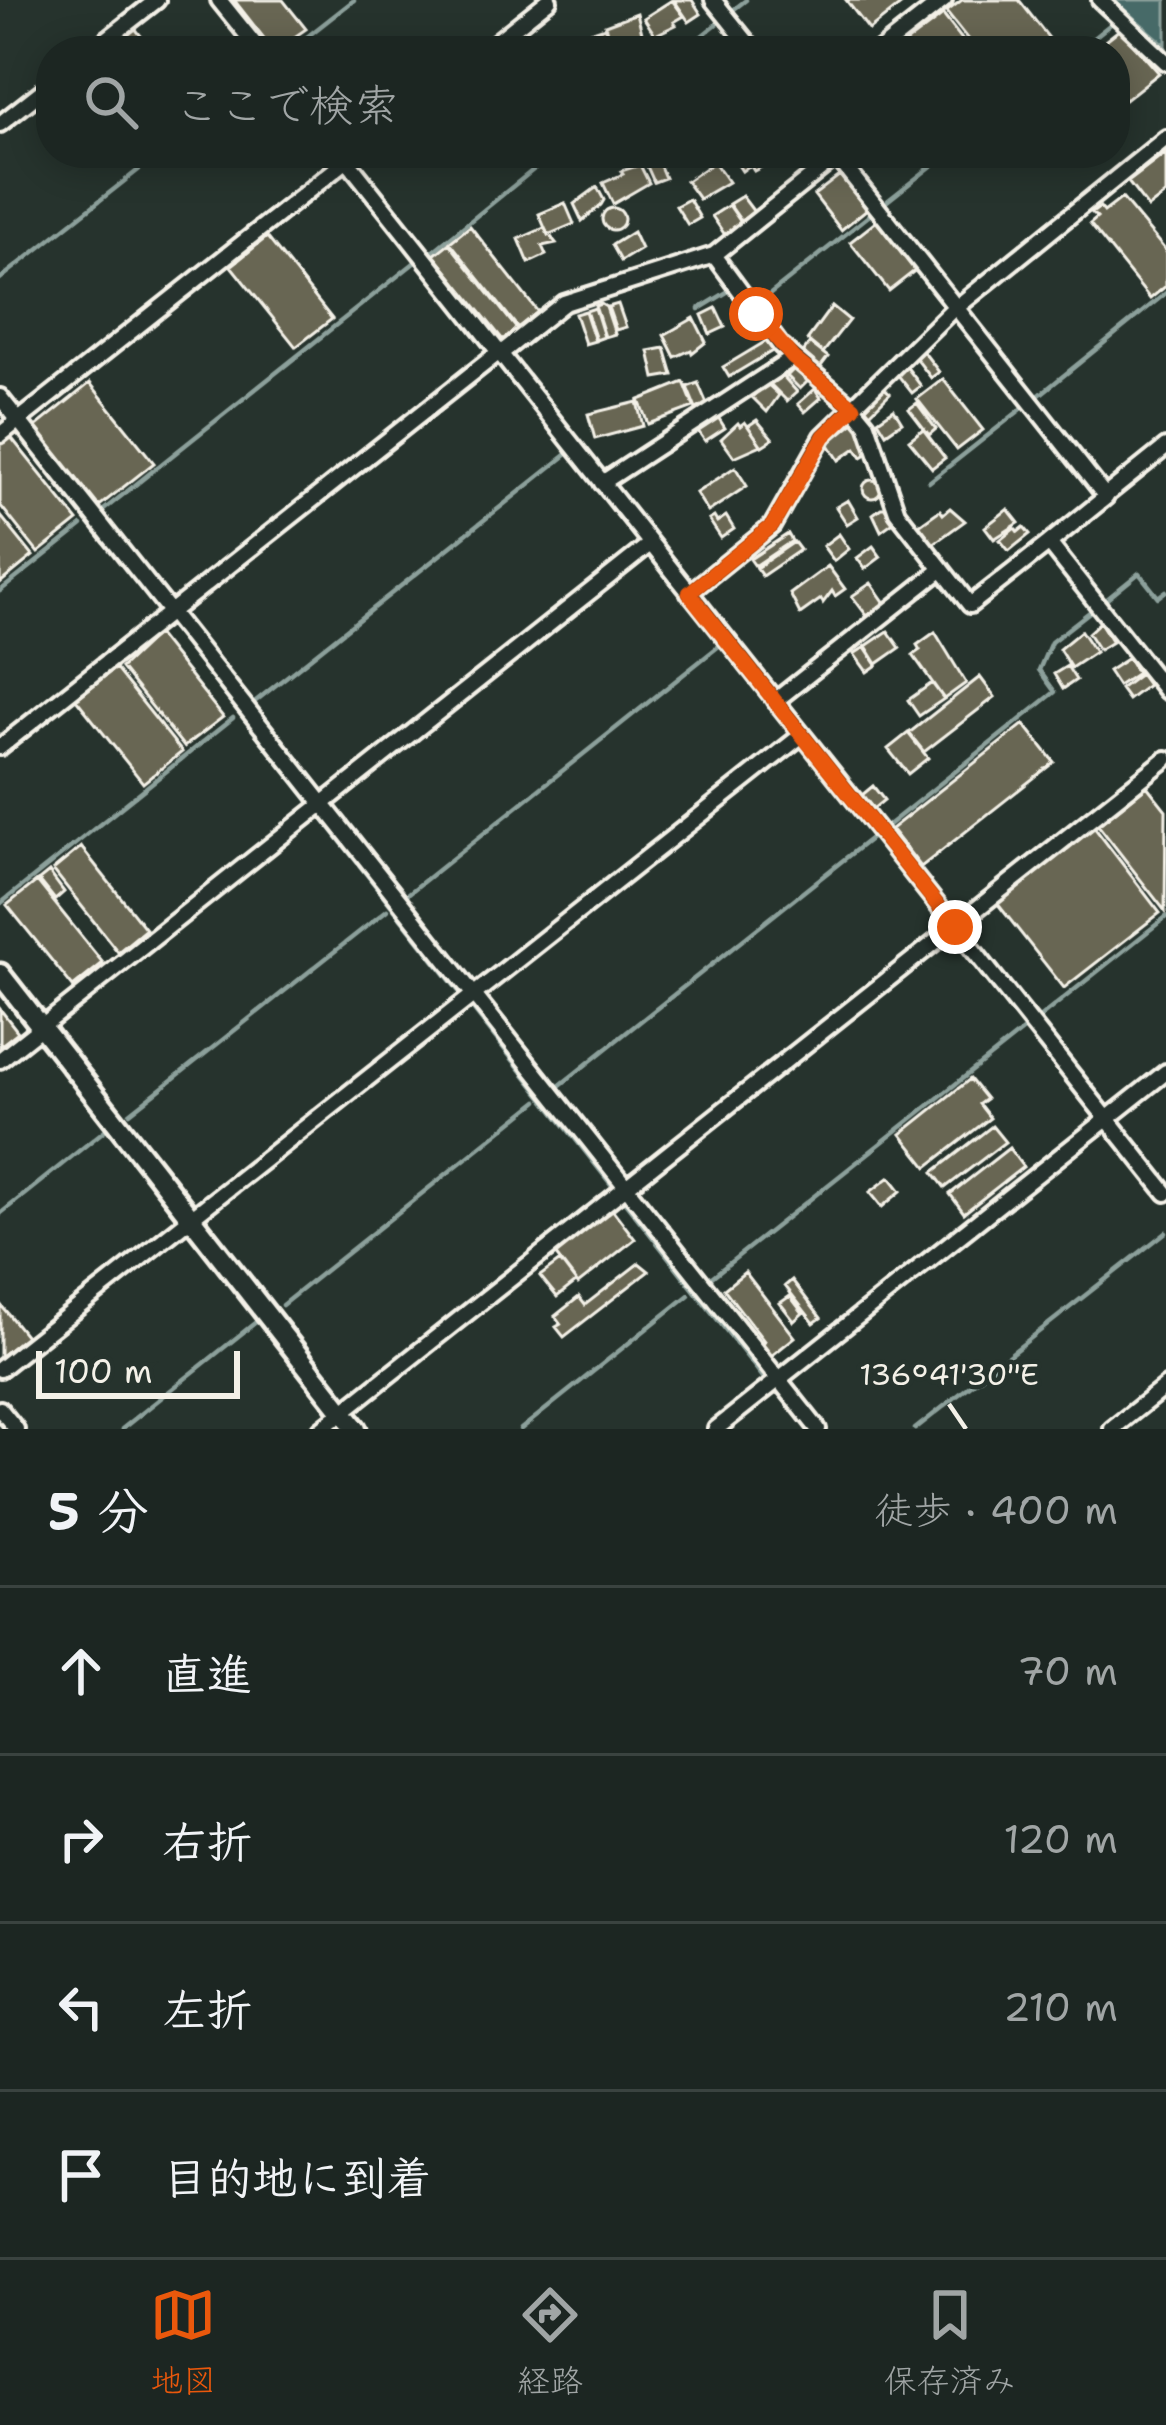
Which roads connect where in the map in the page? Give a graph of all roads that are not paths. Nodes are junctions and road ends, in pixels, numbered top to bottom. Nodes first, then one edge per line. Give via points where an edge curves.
1 (157, 0) edge
2 (219, 0) edge
3 (549, 0) edge
4 (713, 0) edge
5 (944, 0) edge
6 (1100, 0) edge
7 (111, 36) edge
8 (248, 36) edge
9 (504, 36) edge
10 (742, 36) edge
11 (898, 36) edge
12 (1166, 62) edge
13 (36, 95) edge
14 (0, 124) edge
15 (1166, 138) edge
16 (1130, 167) edge
17 (333, 168) edge
18 (357, 168) edge
19 (819, 168) edge
20 (846, 168) edge
21 (1129, 168) edge
22 (714, 255) junction
23 (957, 306) junction
24 (499, 353) junction
25 (793, 358) junction
26 (0, 397) edge
27 (854, 407) junction
28 (19, 420) junction
29 (0, 435) edge
30 (1166, 448) edge
31 (602, 483) junction
32 (1105, 496) junction
33 (650, 544) junction
34 (1049, 544) junction
35 (942, 569) junction
36 (689, 593) junction
37 (171, 612) junction
38 (1166, 691) edge
39 (775, 701) junction
40 (802, 735) junction
41 (0, 747) edge
42 (1166, 759) edge
43 (319, 807) junction
44 (955, 927) junction
45 (0, 974) edge
46 (471, 999) junction
47 (42, 1027) junction
48 (0, 1060) edge
49 (1166, 1072) edge
50 (1107, 1119) junction
51 (623, 1190) junction
52 (1166, 1193) edge
53 (193, 1217) junction
54 (0, 1369) edge
55 (778, 1379) junction
56 (1166, 1386) edge
57 (0, 1408) edge
58 (342, 1412) junction
59 (16, 1429) edge
60 (321, 1429) edge
61 (356, 1429) edge
62 (716, 1429) edge
63 (818, 1429) edge
64 (1112, 1429) edge

1 - 7 street
2 - 8 street
3 - 9 street
4 - 10 street
5 - 11 street
6 - 12 street
13 - 14 street
15 - 16 street
17 - 28 street
18 - 24 street
19 - 22 street
20 - 23 street
21 - 23 street
22 - 24 street via 564,303
22 - 25 street
23 - 27 street
23 - 32 street
24 - 31 street
24 - 37 street
25 - 27 street
25 - 31 street
26 - 28 street
27 - 35 street via 874,438 897,512
27 - 36 street via 824,436 772,526
28 - 29 street
28 - 37 street
30 - 32 street
31 - 33 street
32 - 34 street
33 - 36 street
33 - 43 street
34 - 35 street via 970,605
34 - 38 street
35 - 39 street
36 - 39 street
37 - 41 street
37 - 43 street
39 - 40 street
40 - 44 street
40 - 46 street
42 - 44 street
43 - 46 street
43 - 47 street
44 - 50 street
44 - 51 street
45 - 47 street
46 - 51 street
46 - 53 street
47 - 48 street
47 - 53 street
49 - 50 street
50 - 52 street
50 - 55 street
51 - 55 street
51 - 58 street
53 - 54 street
53 - 58 street
55 - 62 street
55 - 63 street
56 - 64 street
57 - 59 street
58 - 60 street
58 - 61 street

